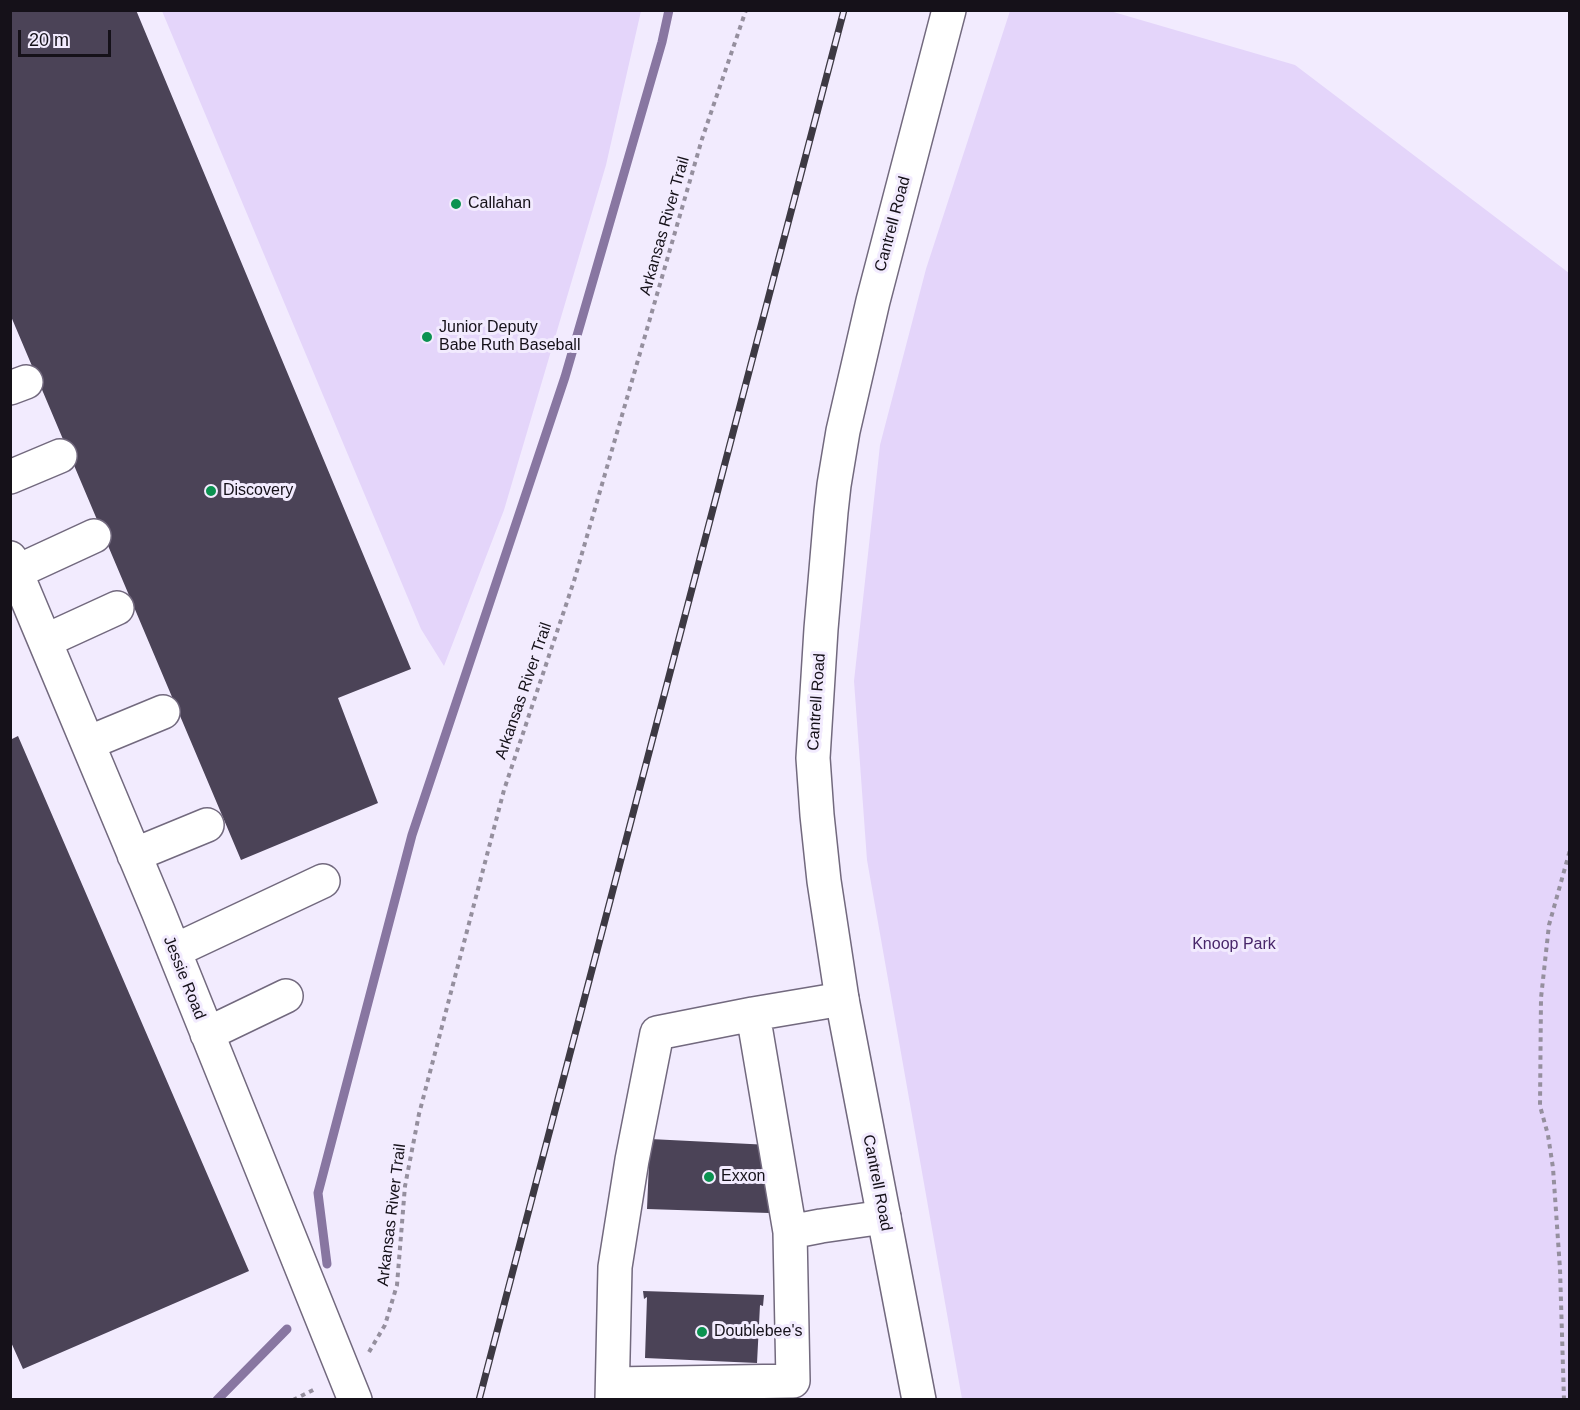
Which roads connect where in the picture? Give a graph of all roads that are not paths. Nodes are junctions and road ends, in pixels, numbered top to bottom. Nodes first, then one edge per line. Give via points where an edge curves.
1 (949, 10) edge
2 (60, 456) dead end
3 (10, 477) edge
4 (94, 536) dead end
5 (13, 565) edge
6 (117, 608) dead end
7 (45, 640) junction
8 (163, 712) dead end
9 (88, 743) junction
10 (207, 825) dead end
11 (134, 855) junction
12 (323, 882) dead end
13 (174, 951) junction
14 (286, 996) dead end
15 (842, 999) junction
16 (753, 1014) junction
17 (207, 1034) junction
18 (884, 1217) junction
19 (790, 1232) junction
20 (350, 1387) edge
21 (612, 1392) edge
22 (919, 1400) edge

1 - 15 main road, Cantrell Road via 873,300 834,485 813,758 824,881
2 - 3 main road
4 - 5 main road
5 - 7 main road, Jessie Road
6 - 7 main road
7 - 9 main road, Jessie Road
8 - 9 main road
9 - 11 main road, Jessie Road
10 - 11 main road
11 - 13 main road, Jessie Road
12 - 13 main road
13 - 17 main road, Jessie Road
14 - 17 main road
15 - 16 main road
15 - 18 main road, Cantrell Road
16 - 19 main road
16 - 21 main road via 657,1032 615,1267
17 - 20 main road, Jessie Road
18 - 19 main road
18 - 22 main road, Cantrell Road
19 - 21 main road via 793,1381

